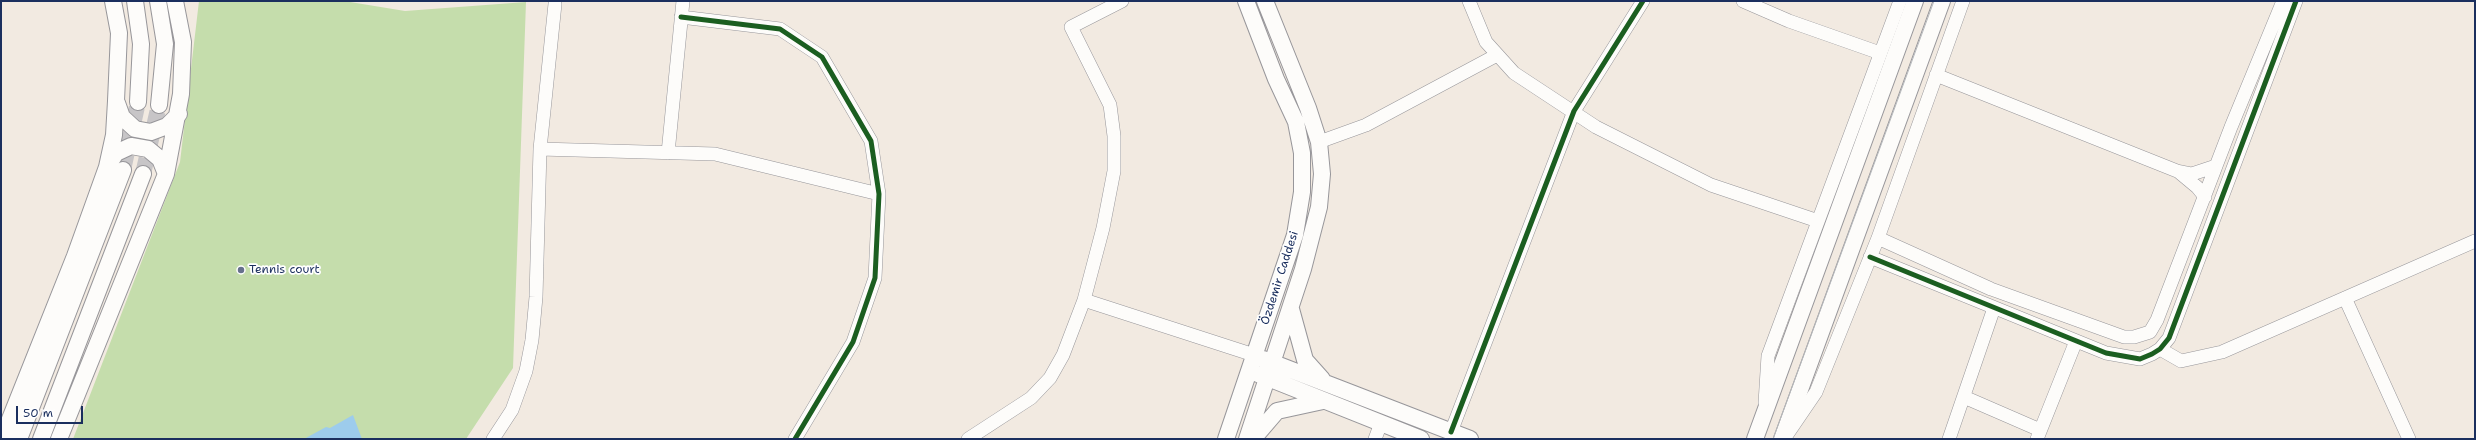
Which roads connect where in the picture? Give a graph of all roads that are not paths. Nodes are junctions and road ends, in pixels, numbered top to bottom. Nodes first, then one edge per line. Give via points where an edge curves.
1 (113, 1) edge
2 (134, 1) edge
3 (158, 1) edge
4 (175, 1) edge
5 (683, 1) edge
6 (1122, 1) edge
7 (1246, 1) edge
8 (1264, 1) edge
9 (1469, 1) edge
10 (1643, 1) edge
11 (1743, 1) edge
12 (1900, 1) edge
13 (1915, 1) edge
14 (1942, 1) edge
15 (1963, 1) edge
16 (2283, 1) edge
17 (2296, 1) edge
18 (555, 4) dead end
19 (681, 17) junction
20 (1880, 53) junction
21 (1497, 55) junction
22 (1936, 75) junction
23 (116, 101) junction
24 (138, 102) tunnel mouth
25 (159, 105) tunnel mouth
26 (1574, 111) junction
27 (179, 114) junction
28 (1319, 142) junction
29 (540, 149) junction
30 (668, 153) junction
31 (107, 166) junction
32 (2216, 166) junction
33 (123, 170) tunnel mouth
34 (2177, 171) junction
35 (143, 174) tunnel mouth
36 (166, 174) junction
37 (879, 194) junction
38 (2205, 197) junction
39 (1818, 221) junction
40 (1878, 238) junction
41 (2475, 241) edge
42 (1894, 245) junction
43 (1870, 257) junction
44 (1886, 263) junction
45 (2345, 298) junction
46 (1084, 300) junction
47 (1994, 308) junction
48 (1291, 309) junction
49 (2076, 341) junction
50 (2160, 349) junction
51 (1254, 355) junction
52 (1272, 362) junction
53 (1249, 371) junction
54 (1267, 378) junction
55 (1324, 381) junction
56 (1964, 397) junction
57 (1324, 401) junction
58 (1764, 412) junction
59 (1381, 423) junction
60 (1451, 432) junction
61 (2039, 435) edge
62 (2, 439) edge
63 (19, 439) edge
64 (41, 439) edge
65 (58, 439) edge
66 (493, 439) edge
67 (795, 439) edge
68 (968, 439) edge
69 (1226, 439) edge
70 (1247, 439) edge
71 (1252, 439) edge
72 (1375, 439) edge
73 (1421, 439) edge
74 (1470, 439) edge
75 (1754, 439) edge
76 (1783, 439) edge
77 (1949, 439) edge
78 (2409, 439) edge

1 - 23 main road via 119,33
2 - 24 main road via 141,44
3 - 25 main road via 165,44
4 - 27 main road via 183,42
5 - 19 street
6 - 46 street via 1071,27 1110,105 1114,136 1114,171 1103,228
7 - 51 main road, Özdemir Caddesi via 1276,79 1296,122 1302,153 1302,192 1295,235
8 - 28 main road, Özdemir Caddesi via 1308,108
9 - 21 street via 1486,42
10 - 26 street
11 - 20 street via 1789,21
12 - 20 street
13 - 58 main road
14 - 76 main road
15 - 22 street
16 - 32 street
17 - 50 street via 2169,338
18 - 29 street
19 - 30 street
19 - 37 street via 780,29 822,57 872,141
20 - 39 street
21 - 26 street via 1514,73
21 - 28 street via 1366,125
22 - 34 street
22 - 40 street
23 - 27 main road via 122,117 134,129 151,132 159,130
23 - 31 main road via 114,135
26 - 39 street via 1596,127 1711,185
26 - 60 street
27 - 36 main road
28 - 48 main road, Özdemir Caddesi via 1322,174 1318,208
29 - 30 street
29 - 66 street via 536,297 532,340 526,371 512,410
30 - 37 street via 714,154
31 - 36 main road via 116,153 132,146 148,148 160,159
31 - 62 main road via 75,256
32 - 34 street via 2192,174
32 - 38 street
33 - 63 main road
34 - 38 street
35 - 64 main road
36 - 65 main road
37 - 67 street via 875,278 853,342
38 - 42 street via 2157,320 2150,332 2134,338 2124,337 1991,289
39 - 58 street via 1768,356
40 - 42 street
40 - 43 street
41 - 45 street
42 - 44 street
43 - 44 street
43 - 76 street via 1816,392
44 - 47 street
45 - 50 street via 2222,352 2181,361
45 - 78 street
46 - 51 street
46 - 68 street via 1063,355 1050,378 1031,398
47 - 49 street
47 - 56 street
48 - 52 main road, Özdemir Caddesi
48 - 55 main road via 1305,360
49 - 50 street via 2126,358 2140,360
49 - 61 street
51 - 52 main road
51 - 53 main road, Özdemir Caddesi
52 - 54 main road, Özdemir Caddesi
52 - 55 main road
53 - 54 main road
53 - 69 main road, Özdemir Caddesi
54 - 57 main road
54 - 70 main road, Özdemir Caddesi
55 - 60 main road
56 - 61 street
56 - 77 street
57 - 59 main road
57 - 71 main road via 1277,411
58 - 75 main road
59 - 72 street
59 - 73 main road
60 - 74 main road

